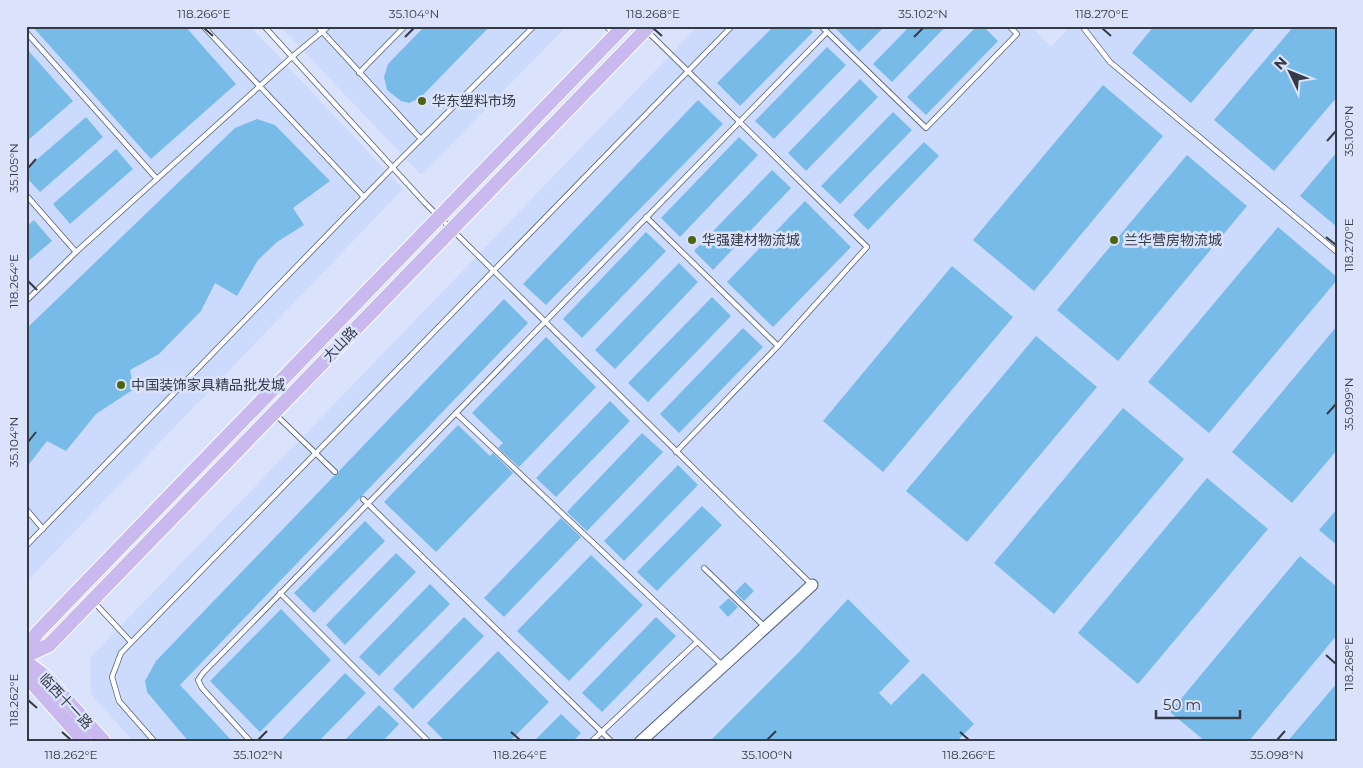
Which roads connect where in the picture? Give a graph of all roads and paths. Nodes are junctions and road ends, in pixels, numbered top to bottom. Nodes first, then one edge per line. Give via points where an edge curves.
1 (204, 26) edge
2 (264, 26) edge
3 (317, 26) edge
4 (329, 26) edge
5 (405, 26) edge
6 (534, 26) edge
7 (732, 26) edge
8 (821, 26) edge
9 (1009, 26) edge
10 (1082, 26) edge
11 (648, 28) edge
12 (615, 29) edge
13 (26, 32) edge
14 (322, 32) junction
15 (827, 32) junction
16 (293, 56) junction
17 (688, 71) junction
18 (359, 73) junction
19 (259, 87) junction
20 (739, 122) junction
21 (421, 139) junction
22 (393, 167) junction
23 (157, 179) junction
24 (26, 195) edge
25 (364, 197) junction
26 (439, 216) junction
27 (646, 217) junction
28 (451, 228) junction
29 (76, 252) junction
30 (1337, 252) edge
31 (492, 271) junction
32 (26, 301) edge
33 (544, 321) junction
34 (778, 346) junction
35 (456, 412) junction
36 (274, 413) junction
37 (676, 452) junction
38 (316, 453) junction
39 (335, 472) dead end
40 (363, 500) dead end
41 (368, 504) junction
42 (26, 509) edge
43 (43, 529) junction
44 (26, 546) edge
45 (704, 568) dead end
46 (812, 584) joint
47 (280, 593) junction
48 (91, 600) junction
49 (765, 627) junction
50 (131, 642) junction
51 (697, 642) junction
52 (26, 651) edge
53 (26, 656) edge
54 (26, 663) edge
55 (723, 666) junction
56 (26, 668) edge
57 (602, 731) junction
58 (85, 742) edge
59 (95, 742) edge
60 (104, 742) edge
61 (155, 742) edge
62 (251, 742) edge
63 (430, 742) edge
64 (591, 742) edge
65 (612, 742) edge
66 (640, 742) edge

1 - 19 lane
2 - 16 lane
3 - 14 lane
4 - 14 lane
5 - 18 lane
6 - 21 lane
7 - 17 lane
8 - 15 lane
9 - 15 lane via 1017,34 926,128
10 - 30 lane via 1110,62
11 - 17 lane
11 - 28 main road, 大山路
12 - 26 main road, 大山路
13 - 23 lane
14 - 16 lane
14 - 18 lane
15 - 20 lane
16 - 19 lane
16 - 22 lane
17 - 20 lane
17 - 31 lane
18 - 21 lane
19 - 23 lane
19 - 25 lane
20 - 27 lane
20 - 34 lane via 867,247
21 - 22 lane
22 - 25 lane
22 - 26 lane
23 - 29 lane
24 - 29 lane
25 - 43 lane
26 - 28 lane
26 - 52 main road, 大山路 via 37,633
27 - 33 lane
27 - 34 lane
28 - 31 lane
28 - 36 main road, 大山路
29 - 32 lane
31 - 33 lane
31 - 38 lane
33 - 35 lane
33 - 37 lane
34 - 37 lane
35 - 41 lane
35 - 51 lane
36 - 38 lane
36 - 48 main road, 大山路
37 - 46 lane
38 - 39 lane
38 - 50 lane
40 - 41 lane
41 - 47 lane
41 - 57 lane
42 - 43 lane
43 - 44 lane
45 - 49 lane
46 - 49 street
47 - 62 lane via 198,680
47 - 63 lane
48 - 50 lane
48 - 53 main road, 大山路 via 49,645
49 - 55 street
50 - 61 lane via 120,653 112,678 119,701
51 - 55 lane
51 - 57 lane
54 - 59 main road, 临西十一路
54 - 60 main road, 临西十一路 via 46,677
55 - 66 street
56 - 58 main road, 临西十一路 via 35,686
57 - 64 lane
57 - 65 lane

